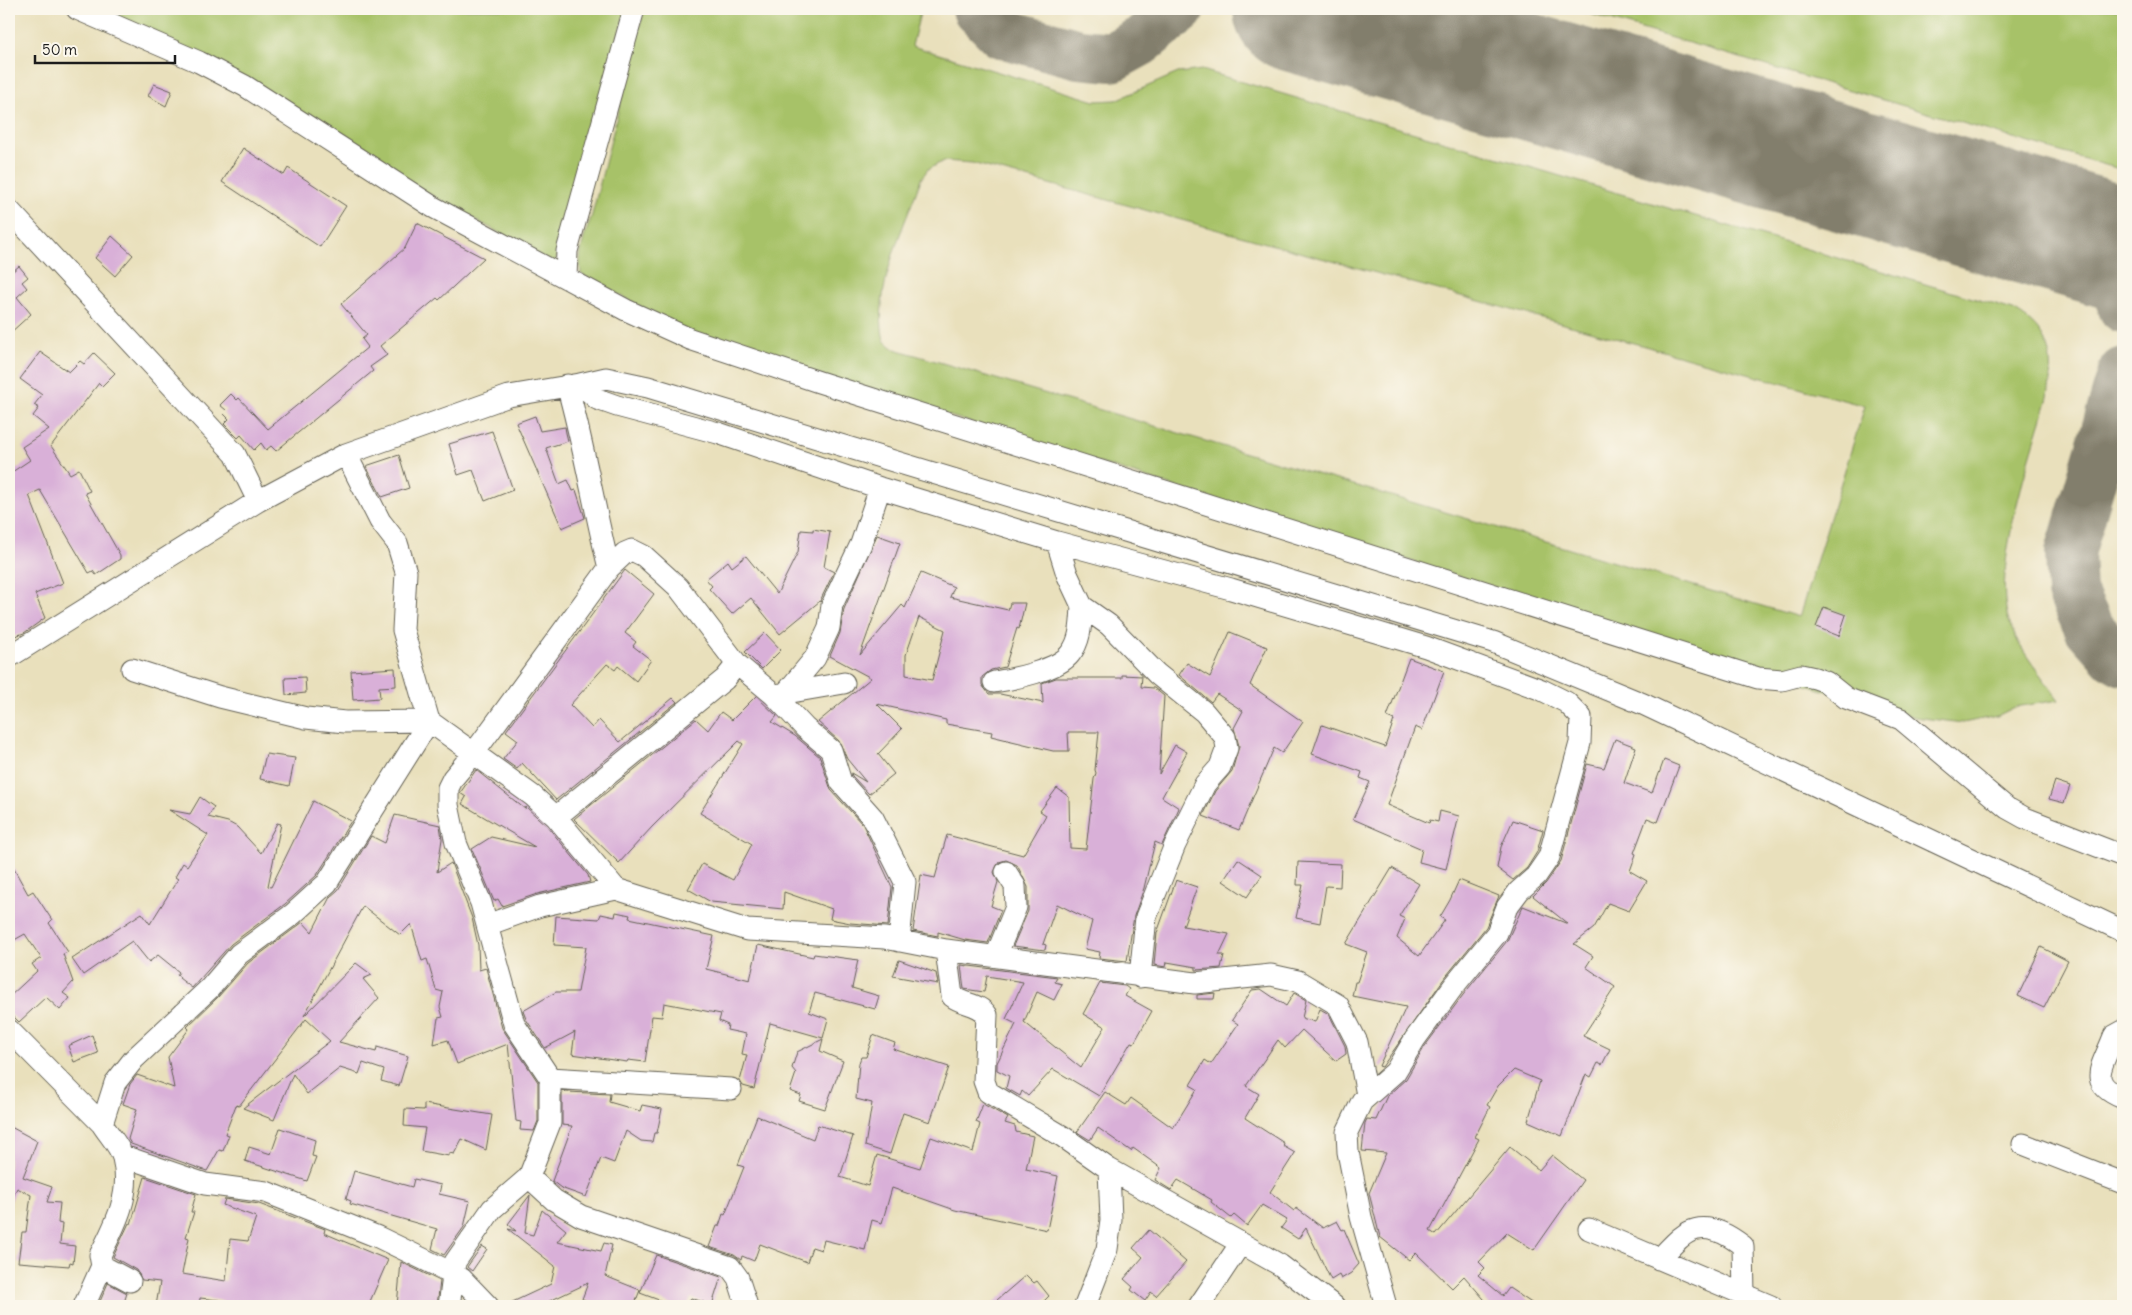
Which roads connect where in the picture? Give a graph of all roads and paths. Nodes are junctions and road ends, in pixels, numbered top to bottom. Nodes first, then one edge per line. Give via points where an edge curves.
1 (77, 9) edge
2 (634, 9) edge
3 (9, 210) edge
4 (566, 278) junction
5 (574, 384) junction
6 (346, 454) junction
7 (880, 488) junction
8 (258, 501) junction
9 (1057, 542) junction
10 (609, 568) junction
11 (1082, 606) junction
12 (9, 657) edge
13 (737, 664) junction
14 (132, 670) dead end
15 (994, 682) dead end
16 (844, 684) dead end
17 (780, 694) junction
18 (429, 721) junction
19 (474, 753) junction
20 (556, 816) junction
21 (2123, 856) edge
22 (1006, 872) dead end
23 (616, 889) junction
24 (487, 925) junction
25 (2123, 931) edge
26 (899, 941) junction
27 (946, 950) junction
28 (996, 956) junction
29 (1140, 977) junction
30 (9, 1030) edge
31 (2123, 1031) edge
32 (550, 1078) junction
33 (730, 1089) dead end
34 (1367, 1094) junction
35 (2123, 1098) edge
36 (102, 1124) junction
37 (2023, 1144) dead end
38 (123, 1156) junction
39 (1109, 1169) junction
40 (529, 1177) junction
41 (2123, 1183) edge
42 (1589, 1229) dead end
43 (1241, 1244) junction
44 (1660, 1259) junction
45 (102, 1266) junction
46 (452, 1273) junction
47 (130, 1281) dead end
48 (1744, 1295) junction
49 (1323, 1303) edge
50 (84, 1306) edge
51 (449, 1306) edge
52 (488, 1306) edge
53 (747, 1306) edge
54 (1085, 1306) edge
55 (1199, 1306) edge
56 (1386, 1306) edge
57 (1771, 1306) edge

1 - 4 street via 199,62 245,86 433,207
2 - 4 street via 567,251
3 - 8 street via 235,454
4 - 21 street via 690,339 819,382 1758,678 1782,680 1801,675 1826,682 1846,698 1901,720 1916,730 2007,808
5 - 6 street via 509,396
5 - 7 street via 597,399 617,406 718,433
5 - 10 street via 578,423
5 - 25 street via 606,378 648,387 1493,642 1643,704
6 - 8 street
6 - 18 street via 380,521 397,543 406,572 403,630
7 - 9 street
7 - 17 street via 861,544 832,605 828,628 815,658
8 - 12 street
9 - 11 street
9 - 34 street via 1231,589 1426,648 1542,690 1566,702 1581,717 1580,743 1549,857 1507,907 1497,933 1453,987 1395,1072
10 - 13 street via 632,550 644,556 678,587
10 - 19 street
11 - 15 street via 1081,630 1070,655 1051,667
11 - 29 street via 1108,625 1157,674 1204,712 1225,737 1227,748 1220,767 1205,784 1175,845 1146,916
13 - 17 street
13 - 20 street via 725,679
14 - 18 street via 220,697 306,718 346,722
16 - 17 street
17 - 26 street via 806,728 830,750 841,782 873,818 905,882
18 - 19 street
18 - 36 street via 327,883 293,914 239,954 209,988 134,1059 115,1082
19 - 20 street
19 - 24 street via 452,778 448,805 456,843
20 - 23 street
22 - 28 street via 1015,886 1016,907
23 - 24 street via 540,906
23 - 26 street via 748,930
24 - 32 street via 514,1024
26 - 27 street
27 - 28 street
27 - 39 street via 952,996 959,1002 982,1008 987,1015 984,1081 988,1092 1062,1136
28 - 29 street
29 - 34 street via 1195,983 1271,975 1298,981 1338,1005 1357,1042
30 - 36 street
31 - 35 street via 2114,1036 2099,1075 2106,1091
32 - 33 street
32 - 40 street via 550,1123
34 - 56 street via 1355,1111 1347,1132 1348,1152 1361,1217
36 - 38 street
37 - 41 street
38 - 45 street via 124,1201 100,1255
38 - 46 street via 206,1184 266,1192 378,1237
39 - 43 street
39 - 54 street via 1111,1220 1107,1249
40 - 46 street via 492,1209 455,1262
40 - 53 street via 554,1200 581,1216 730,1266 738,1278
42 - 44 street
43 - 49 street via 1280,1265
43 - 55 street
44 - 48 street
44 - 48 street via 1688,1232 1699,1229 1728,1234 1743,1246
45 - 47 street
45 - 50 street
46 - 51 street
46 - 52 street
48 - 57 street

